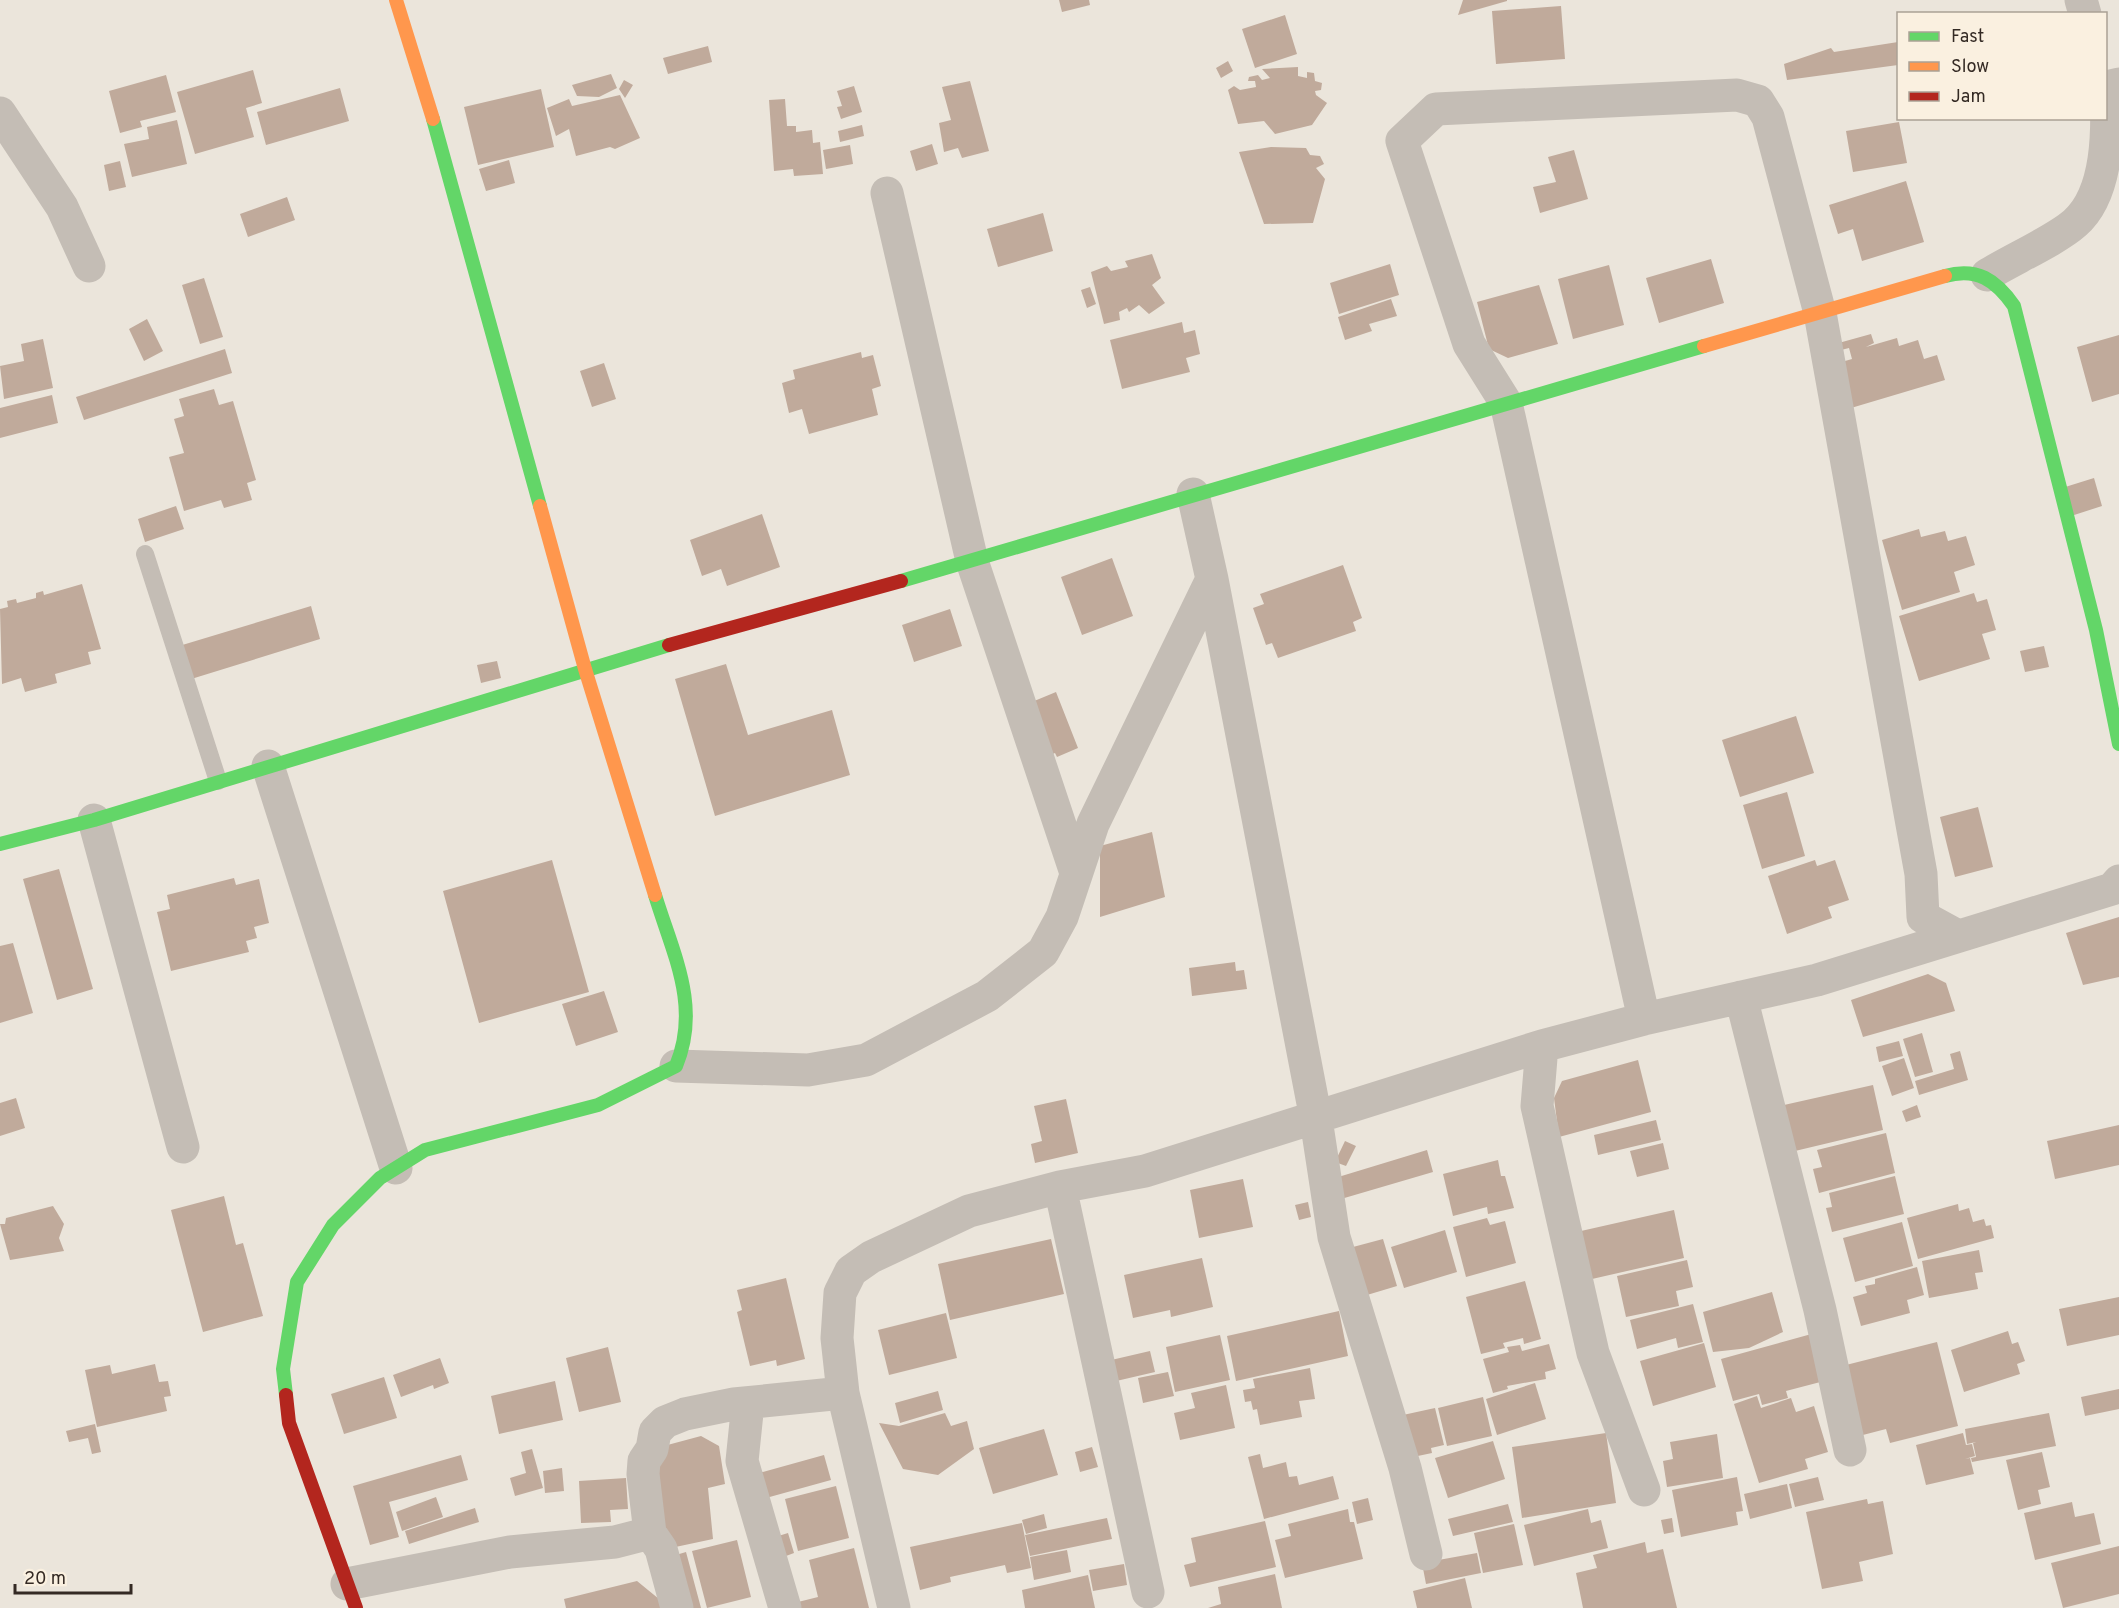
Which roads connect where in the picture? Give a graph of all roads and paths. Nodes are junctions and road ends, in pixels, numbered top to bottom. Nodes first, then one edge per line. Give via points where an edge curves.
1 (396, 0) edge
2 (2110, 85) edge
3 (0, 113) edge
4 (887, 193) dead end
5 (88, 266) dead end
6 (1987, 274) junction
7 (1820, 313) junction
8 (1506, 403) junction
9 (1193, 494) junction
10 (146, 554) dead end
11 (972, 561) junction
12 (1212, 579) junction
13 (585, 669) junction
14 (2119, 744) edge
15 (268, 766) junction
16 (218, 781) junction
17 (94, 820) junction
18 (0, 844) edge
19 (1076, 873) junction
20 (2119, 881) edge
21 (1956, 935) junction
22 (1741, 997) junction
23 (1644, 1019) junction
24 (1542, 1047) junction
25 (676, 1066) junction
26 (1316, 1119) junction
27 (183, 1147) dead end
28 (396, 1168) junction
29 (1060, 1187) junction
30 (843, 1393) junction
31 (748, 1403) junction
32 (1850, 1450) dead end
33 (1644, 1490) dead end
34 (650, 1533) junction
35 (1426, 1554) dead end
36 (1148, 1592) dead end
37 (351, 1596) edge
38 (677, 1608) edge
39 (785, 1608) edge
40 (894, 1608) edge

1 - 13 street via 421,76
2 - 6 street via 2108,131 2097,192 2090,207 2074,224
3 - 5 street via 62,207
4 - 11 street
6 - 7 street via 1955,273
6 - 14 street via 1999,283 2014,306 2022,330 2096,630
7 - 8 street
7 - 8 street via 1768,117 1758,100 1737,95 1436,110 1402,141 1469,344
7 - 21 street via 1921,874 1923,917
8 - 9 street
8 - 23 street
9 - 11 street
9 - 12 street
10 - 16 lane
11 - 13 street
11 - 19 street
12 - 19 street via 1093,824
12 - 26 street
13 - 15 street
13 - 25 street via 687,999 685,1044
15 - 16 street
15 - 28 street
16 - 17 street
17 - 18 street
17 - 27 street
19 - 25 street via 1062,916 1043,952 987,996 866,1060 808,1070
20 - 21 street via 2112,889
21 - 22 street via 1817,980
22 - 23 street
22 - 32 street via 1820,1310
23 - 24 street
24 - 26 street
24 - 33 street via 1537,1106 1593,1353
25 - 28 street via 598,1105 425,1150
26 - 29 street via 1145,1171
26 - 35 street via 1334,1237 1405,1468
28 - 37 street via 380,1178 333,1225 297,1282 283,1369 289,1423
29 - 30 street via 969,1211 851,1271 840,1293 837,1338
29 - 36 street
30 - 31 street
30 - 40 street
31 - 34 street via 685,1414 665,1422 655,1432 652,1449 644,1461
31 - 39 street via 742,1461
34 - 37 street via 615,1542 510,1552
34 - 38 street via 661,1549

